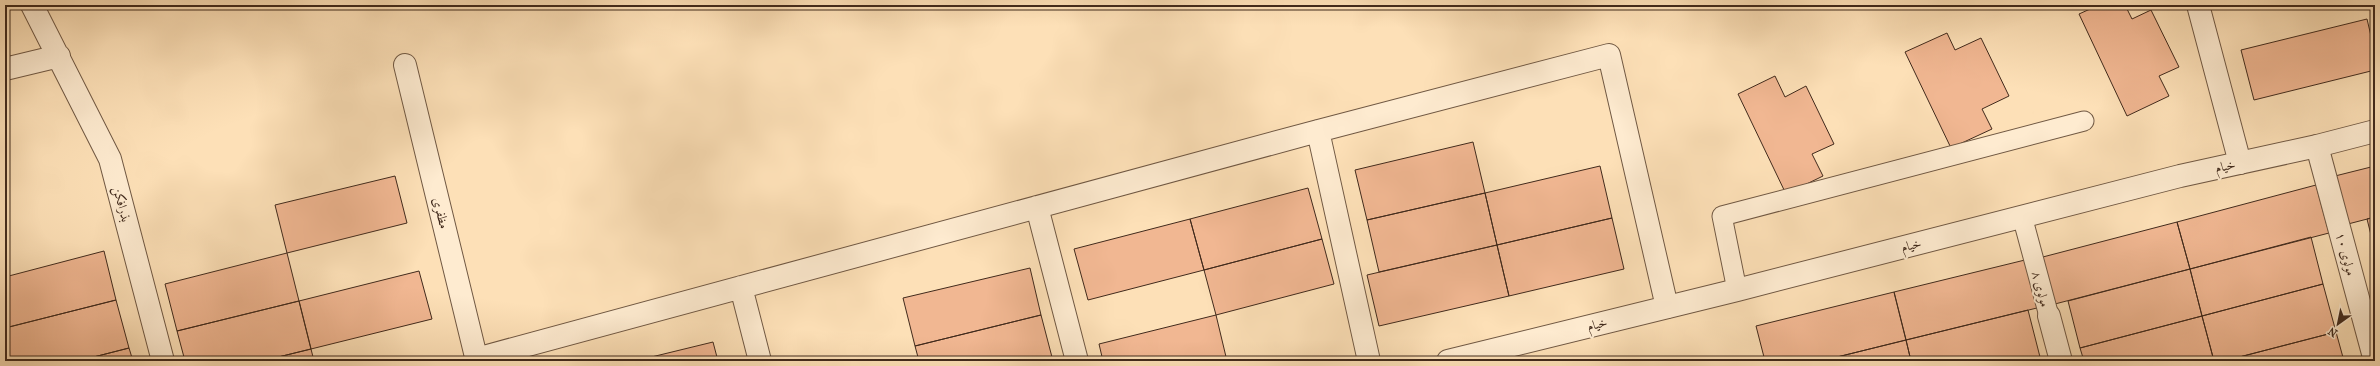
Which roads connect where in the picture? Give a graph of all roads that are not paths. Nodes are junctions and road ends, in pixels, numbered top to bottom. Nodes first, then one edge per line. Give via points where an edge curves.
1 (32, 5) edge
2 (2198, 5) edge
3 (59, 56) junction
4 (405, 65) dead end
5 (5, 69) edge
6 (2084, 121) dead end
7 (1318, 130) junction
8 (2375, 131) edge
9 (2317, 146) junction
10 (2240, 163) junction
11 (1037, 207) junction
12 (2022, 216) junction
13 (742, 287) junction
14 (1737, 290) junction
15 (1667, 307) junction
16 (2049, 316) joint
17 (476, 360) edge
18 (163, 361) edge
19 (760, 361) edge
20 (1077, 361) edge
21 (1369, 361) edge
22 (1448, 361) edge
23 (2061, 361) edge
24 (2374, 361) edge

1 - 3 street, بذرافکن
2 - 10 street
3 - 5 street
3 - 18 street, بذرافکن via 110,159
4 - 17 street, مظفری
6 - 14 lane via 1722,216
7 - 11 street
7 - 15 street via 1608,55
7 - 21 street
8 - 9 street, خیام
9 - 10 street, خیام
9 - 24 street, مولوی ۱۰
10 - 12 street, خیام
11 - 13 street
11 - 20 street
12 - 14 street, خیام
12 - 16 lane, مولوی ۸
13 - 17 street
13 - 19 street
14 - 15 street, خیام
15 - 22 street, خیام
16 - 23 street, مولوی ۸

